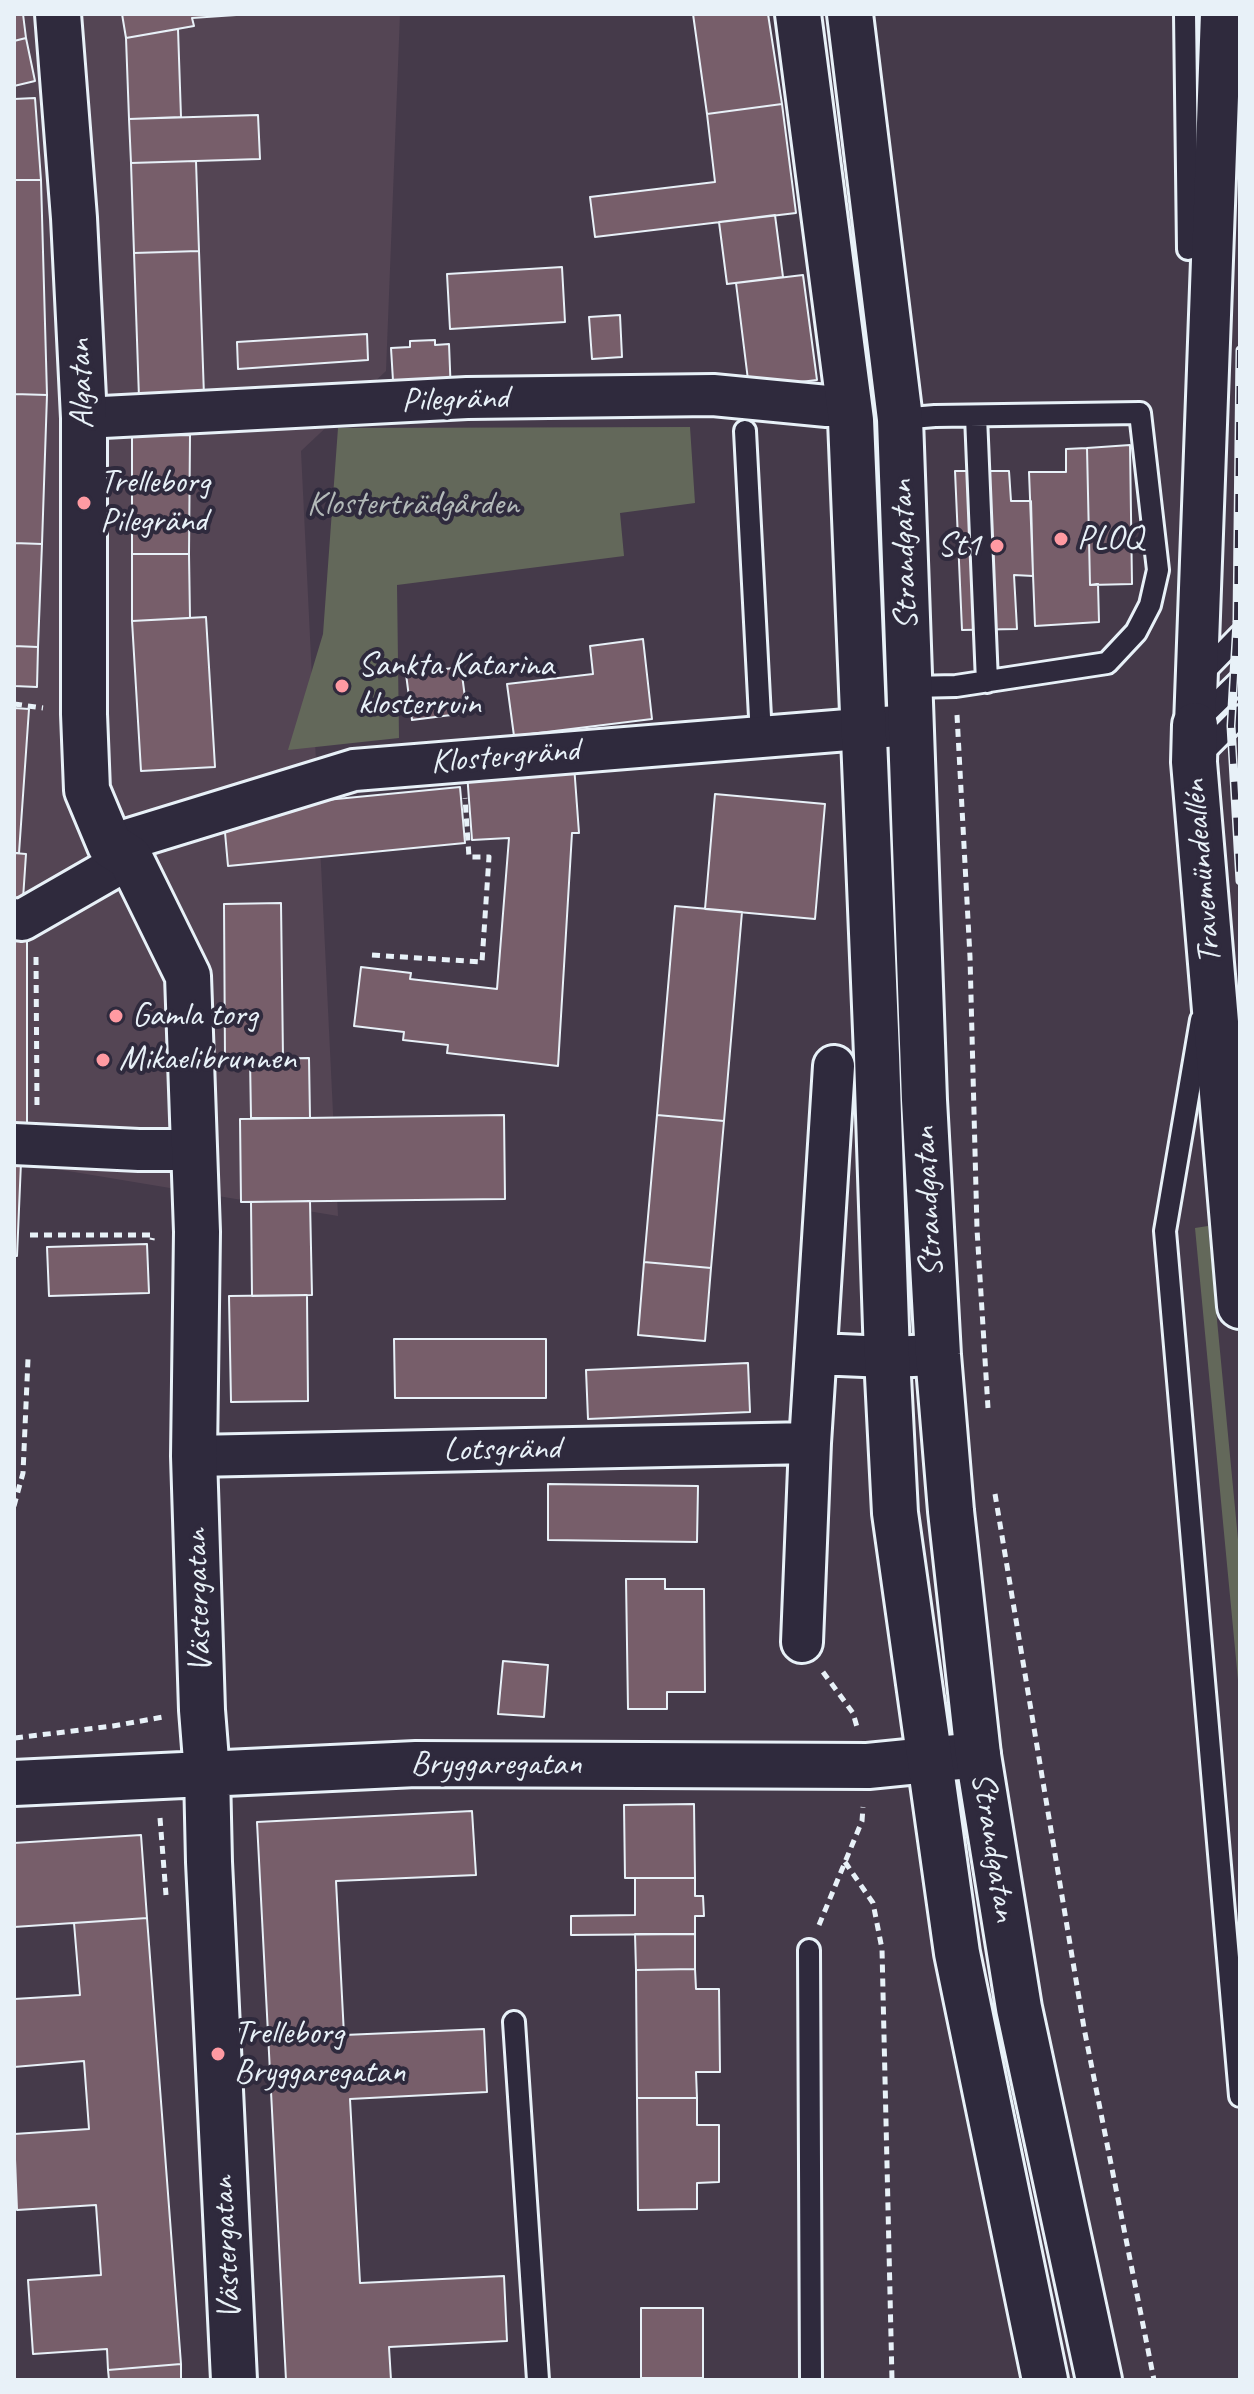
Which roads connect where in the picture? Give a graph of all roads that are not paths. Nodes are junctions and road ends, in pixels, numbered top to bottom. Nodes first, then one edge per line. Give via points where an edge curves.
1 (58, 14) edge
2 (798, 14) edge
3 (850, 14) edge
4 (1185, 14) edge
5 (1221, 14) edge
6 (1188, 249) dead end
7 (827, 406) dead end
8 (976, 416) junction
9 (84, 418) junction
10 (900, 419) junction
11 (745, 431) dead end
12 (1240, 635) edge
13 (1197, 678) junction
14 (1240, 680) edge
15 (987, 682) junction
16 (911, 706) junction
17 (1240, 716) edge
18 (862, 728) junction
19 (761, 736) junction
20 (1194, 743) junction
21 (120, 852) junction
22 (25, 916) edge
23 (1211, 961) junction
24 (834, 1066) dead end
25 (25, 1144) edge
26 (194, 1150) junction
27 (1240, 1306) edge
28 (817, 1354) junction
29 (938, 1355) junction
30 (887, 1357) junction
31 (810, 1443) junction
32 (194, 1456) junction
33 (802, 1642) dead end
34 (978, 1755) junction
35 (929, 1760) junction
36 (207, 1773) junction
37 (14, 1783) edge
38 (809, 1950) dead end
39 (514, 2022) dead end
40 (1240, 2096) edge
41 (234, 2380) edge
42 (538, 2380) edge
43 (811, 2380) edge
44 (1045, 2380) edge
45 (1099, 2380) edge

1 - 9 main road, Algatan
2 - 18 main road, Strandgatan via 851,420
3 - 10 main road, Strandgatan
4 - 6 lane
5 - 13 street
7 - 9 street, Pilegränd via 713,395 467,398
8 - 10 lane
8 - 15 lane
8 - 15 lane via 1140,413 1158,570 1150,605 1136,632 1107,663
9 - 21 main road, Algatan via 87,790
10 - 16 main road, Strandgatan
11 - 19 lane
12 - 13 lane
13 - 20 street
14 - 20 lane
15 - 16 lane via 956,686
16 - 18 street, Klostergränd
16 - 29 main road, Strandgatan
17 - 20 lane
18 - 19 street, Klostergränd
18 - 30 main road, Strandgatan
19 - 21 street, Klostergränd via 354,770
20 - 23 main road, Travemündeallén
21 - 22 street, Klostergränd
21 - 26 main road, Västergatan via 188,976
23 - 27 main road, Travemündeallén
23 - 40 lane via 1165,1231
24 - 28 street
25 - 26 street
26 - 32 main road, Västergatan
28 - 30 street
28 - 31 street
29 - 30 street
29 - 34 main road, Strandgatan
30 - 35 main road, Strandgatan via 895,1513
31 - 32 street, Lotsgränd
31 - 33 street
32 - 36 main road, Västergatan
34 - 35 main road, Bryggaregatan
34 - 45 main road, Strandgatan via 1019,2008
35 - 36 main road, Bryggaregatan via 868,1766 416,1764
35 - 44 main road, Strandgatan via 957,1953
36 - 37 main road, Bryggaregatan
36 - 41 main road, Västergatan
38 - 43 lane
39 - 42 lane

